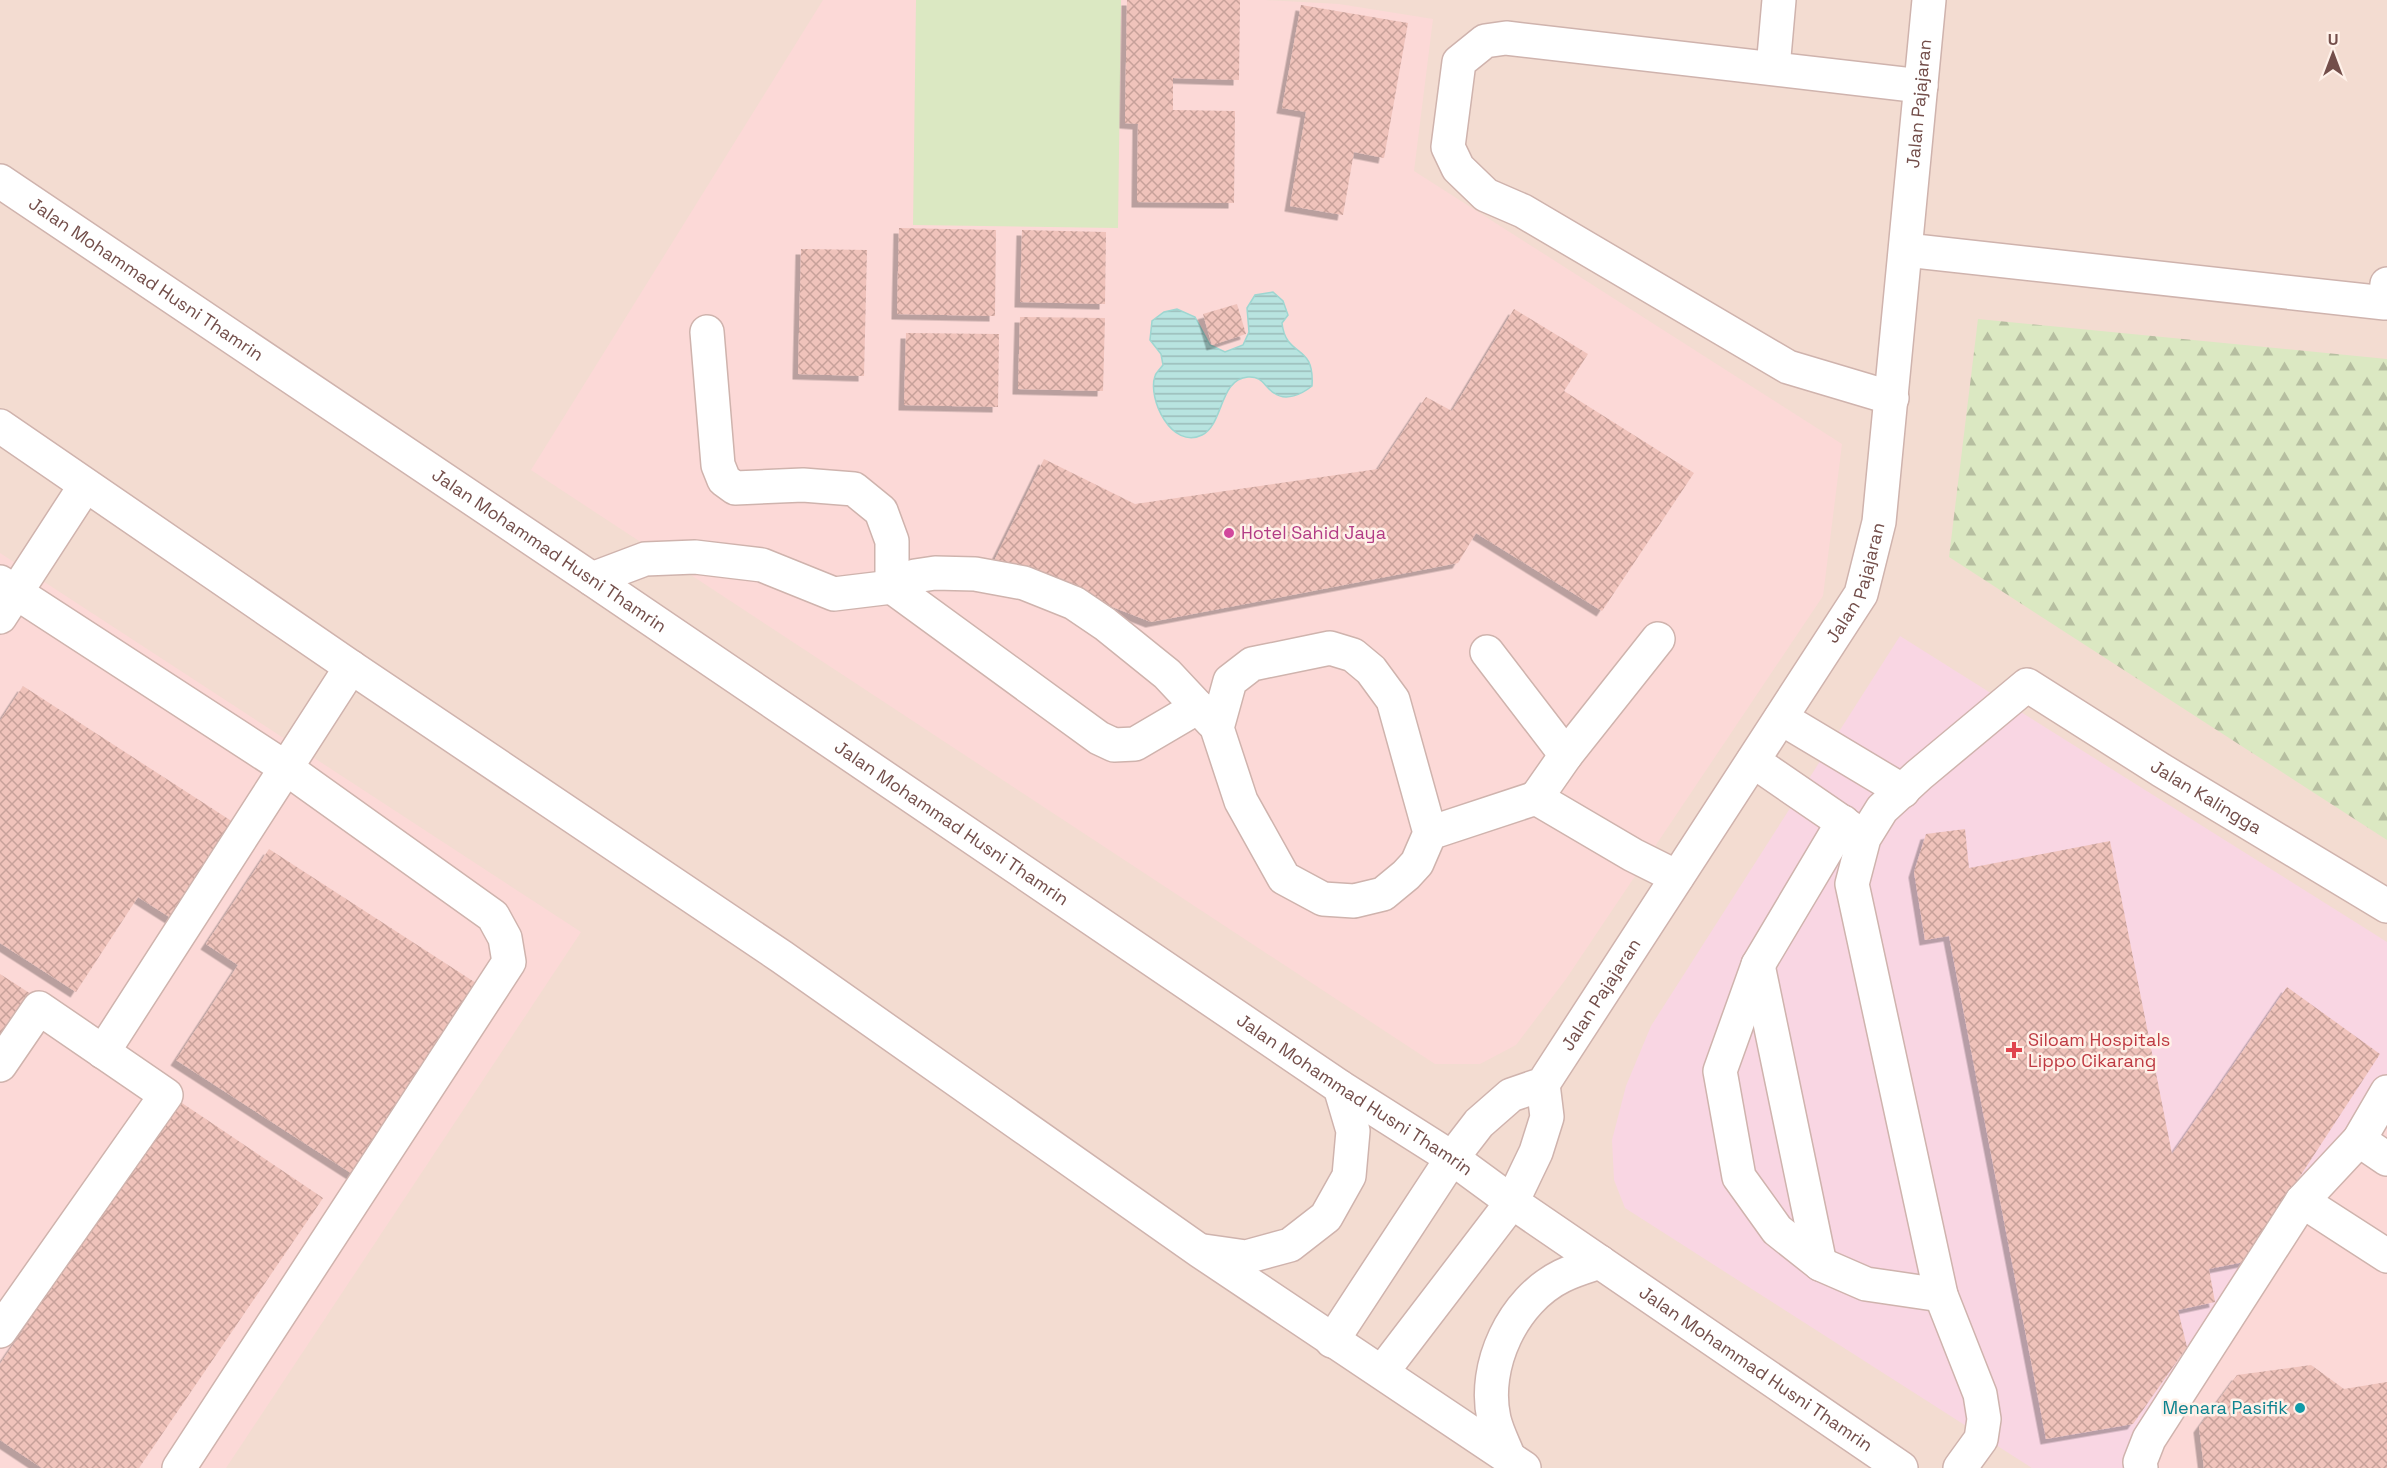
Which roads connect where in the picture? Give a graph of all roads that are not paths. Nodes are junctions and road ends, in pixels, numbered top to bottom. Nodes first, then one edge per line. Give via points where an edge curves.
1 (1779, 0) edge
2 (1929, 0) edge
3 (1773, 68) junction
4 (1921, 86) junction
5 (0, 181) edge
6 (1906, 250) junction
7 (2387, 284) edge
8 (707, 332) dead end
9 (1892, 398) junction
10 (0, 426) edge
11 (85, 486) junction
12 (592, 579) junction
13 (892, 587) junction
14 (5, 597) edge
15 (1658, 639) dead end
16 (1486, 652) dead end
17 (351, 667) junction
18 (1208, 718) junction
19 (1781, 718) junction
20 (1566, 755) junction
21 (1753, 761) junction
22 (286, 768) junction
23 (1903, 791) junction
24 (1536, 798) junction
25 (1853, 830) junction
26 (1430, 833) junction
27 (1677, 877) junction
28 (2387, 906) edge
29 (1758, 965) junction
30 (104, 1052) junction
31 (0, 1065) edge
32 (1543, 1084) junction
33 (1340, 1087) junction
34 (2387, 1092) edge
35 (2360, 1140) junction
36 (1452, 1158) junction
37 (2387, 1159) edge
38 (2302, 1201) junction
39 (1512, 1202) junction
40 (1200, 1251) junction
41 (2387, 1256) edge
42 (1600, 1262) junction
43 (1820, 1264) junction
44 (1941, 1295) junction
45 (0, 1331) edge
46 (1332, 1341) junction
47 (1382, 1372) junction
48 (1516, 1463) edge
49 (179, 1468) edge
50 (1901, 1468) edge
51 (1960, 1468) edge
52 (2141, 1468) edge

1 - 3 street
2 - 4 street, Jalan Pajajaran
3 - 4 street
3 - 9 street via 1506,38 1485,41 1459,62 1448,147 1458,168 1486,195 1523,211 1788,367
4 - 6 street, Jalan Pajajaran
5 - 12 street, Jalan Mohammad Husni Thamrin
6 - 7 street via 2385,303
6 - 9 street, Jalan Pajajaran
8 - 13 street via 718,465 724,480 735,488 803,485 854,489 881,511 892,541
9 - 19 street, Jalan Pajajaran via 1880,522 1861,594
10 - 11 street
11 - 14 street
11 - 17 street
12 - 13 street via 645,559 695,556 762,565 834,594
12 - 33 street, Jalan Mohammad Husni Thamrin
13 - 18 street via 915,576 934,573 975,574 1024,583 1074,603 1167,674
13 - 18 street via 1114,745 1136,744
14 - 22 street
15 - 20 street
16 - 20 street
17 - 22 street
17 - 40 street via 782,957
18 - 26 street via 1241,801 1284,878 1323,899 1354,901 1383,894 1417,863
18 - 26 street via 1230,681 1252,664 1330,648 1353,655 1371,670 1393,700
19 - 21 street, Jalan Pajajaran
19 - 23 street
20 - 24 street
21 - 25 street
21 - 27 street, Jalan Pajajaran
22 - 30 street
22 - 49 street via 493,916 505,938 509,962
23 - 25 street
23 - 28 street, Jalan Kalingga via 2027,685
24 - 26 street
24 - 27 street
25 - 29 street
25 - 44 street via 1852,884
27 - 32 street, Jalan Pajajaran
29 - 43 street
29 - 43 street via 1720,1071 1739,1178 1777,1230
30 - 31 street via 39,1008
30 - 45 street via 166,1095
32 - 36 street via 1510,1095 1479,1123
32 - 39 street via 1547,1117 1536,1152
33 - 36 street, Jalan Mohammad Husni Thamrin
33 - 40 street via 1353,1131 1349,1176 1326,1216 1290,1245 1246,1257
34 - 35 street
35 - 37 street
35 - 38 street
36 - 39 street, Jalan Mohammad Husni Thamrin
36 - 46 street
38 - 41 street
38 - 52 street via 2149,1439
39 - 42 street, Jalan Mohammad Husni Thamrin
39 - 47 street
40 - 46 street
42 - 48 street via 1561,1276 1527,1302 1503,1336 1492,1377 1493,1419
42 - 50 street, Jalan Mohammad Husni Thamrin
43 - 44 street via 1866,1284
44 - 51 street via 1980,1394 1984,1419 1981,1439
46 - 47 street
47 - 48 street

